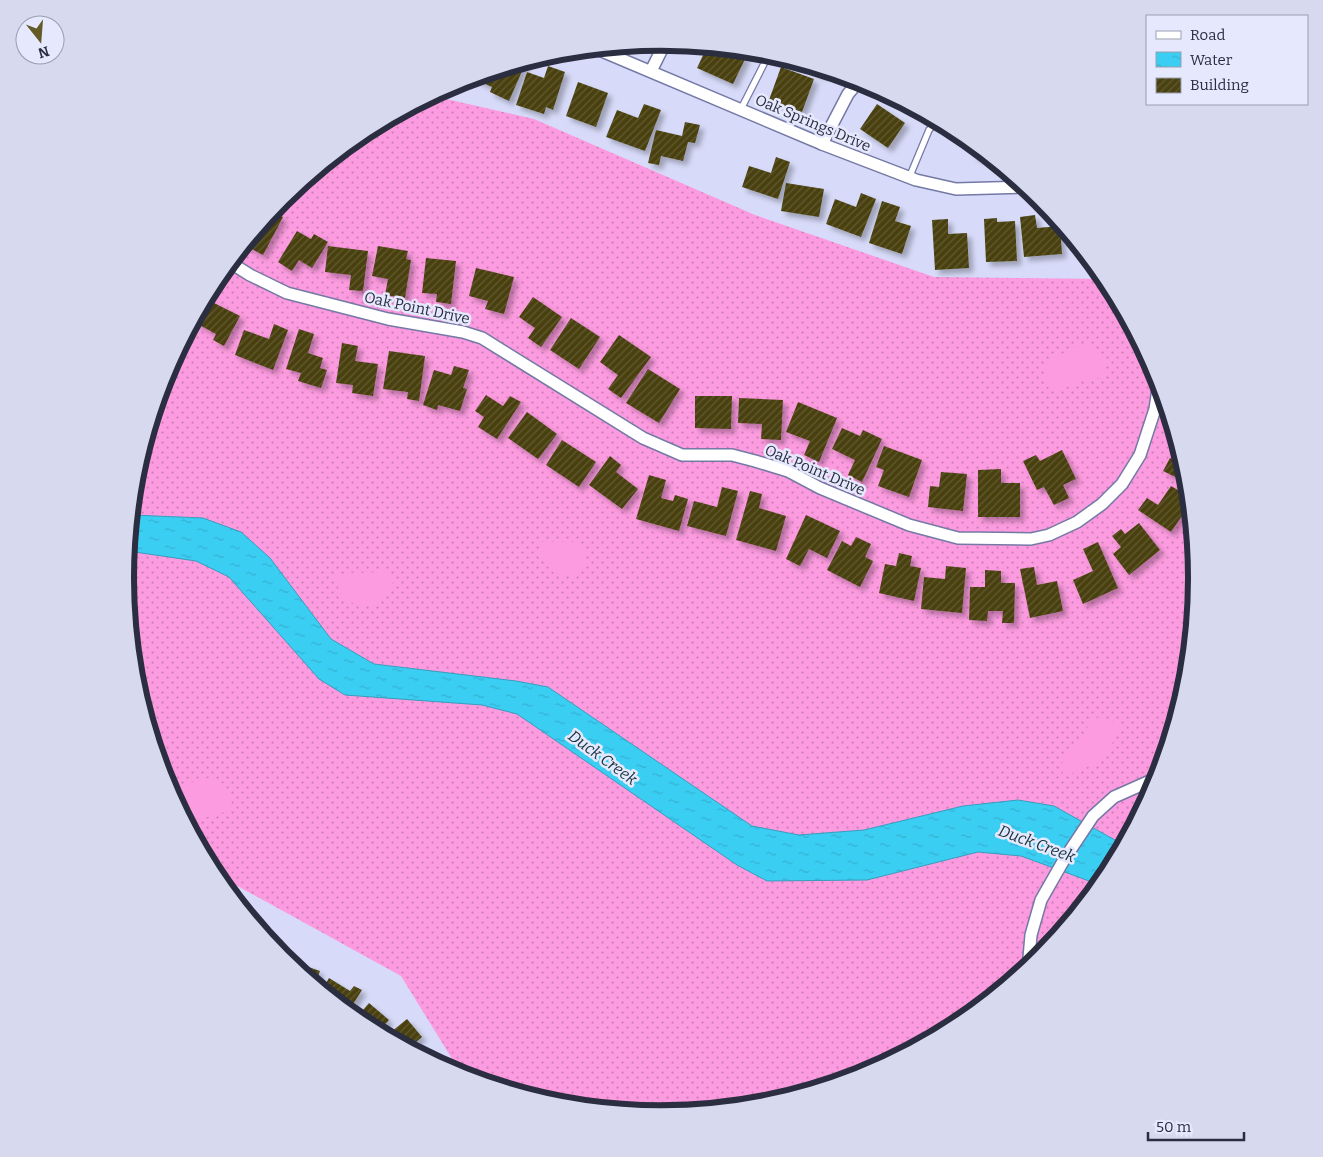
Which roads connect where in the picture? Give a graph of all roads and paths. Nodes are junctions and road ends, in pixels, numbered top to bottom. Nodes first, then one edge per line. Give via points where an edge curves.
1 (662, 51) edge
2 (609, 54) edge
3 (766, 61) edge
4 (651, 71) junction
5 (854, 87) edge
6 (741, 109) junction
7 (932, 126) edge
8 (822, 144) junction
9 (909, 178) junction
10 (1015, 187) edge
11 (237, 267) edge
12 (1156, 397) edge
13 (1148, 782) edge
14 (1031, 954) edge

1 - 4 street
2 - 4 street, Oak Springs Drive
3 - 6 lane
4 - 6 street, Oak Springs Drive
5 - 8 street
6 - 8 street, Oak Springs Drive
7 - 9 lane
8 - 9 street, Oak Springs Drive
9 - 10 street, Oak Springs Drive via 956,189
11 - 12 street, Oak Point Drive via 287,293 482,338 643,438 682,455 732,455 755,461 788,471 909,525 958,538 1031,540 1077,522 1122,484 1140,455
13 - 14 street via 1114,797 1093,816 1041,900

